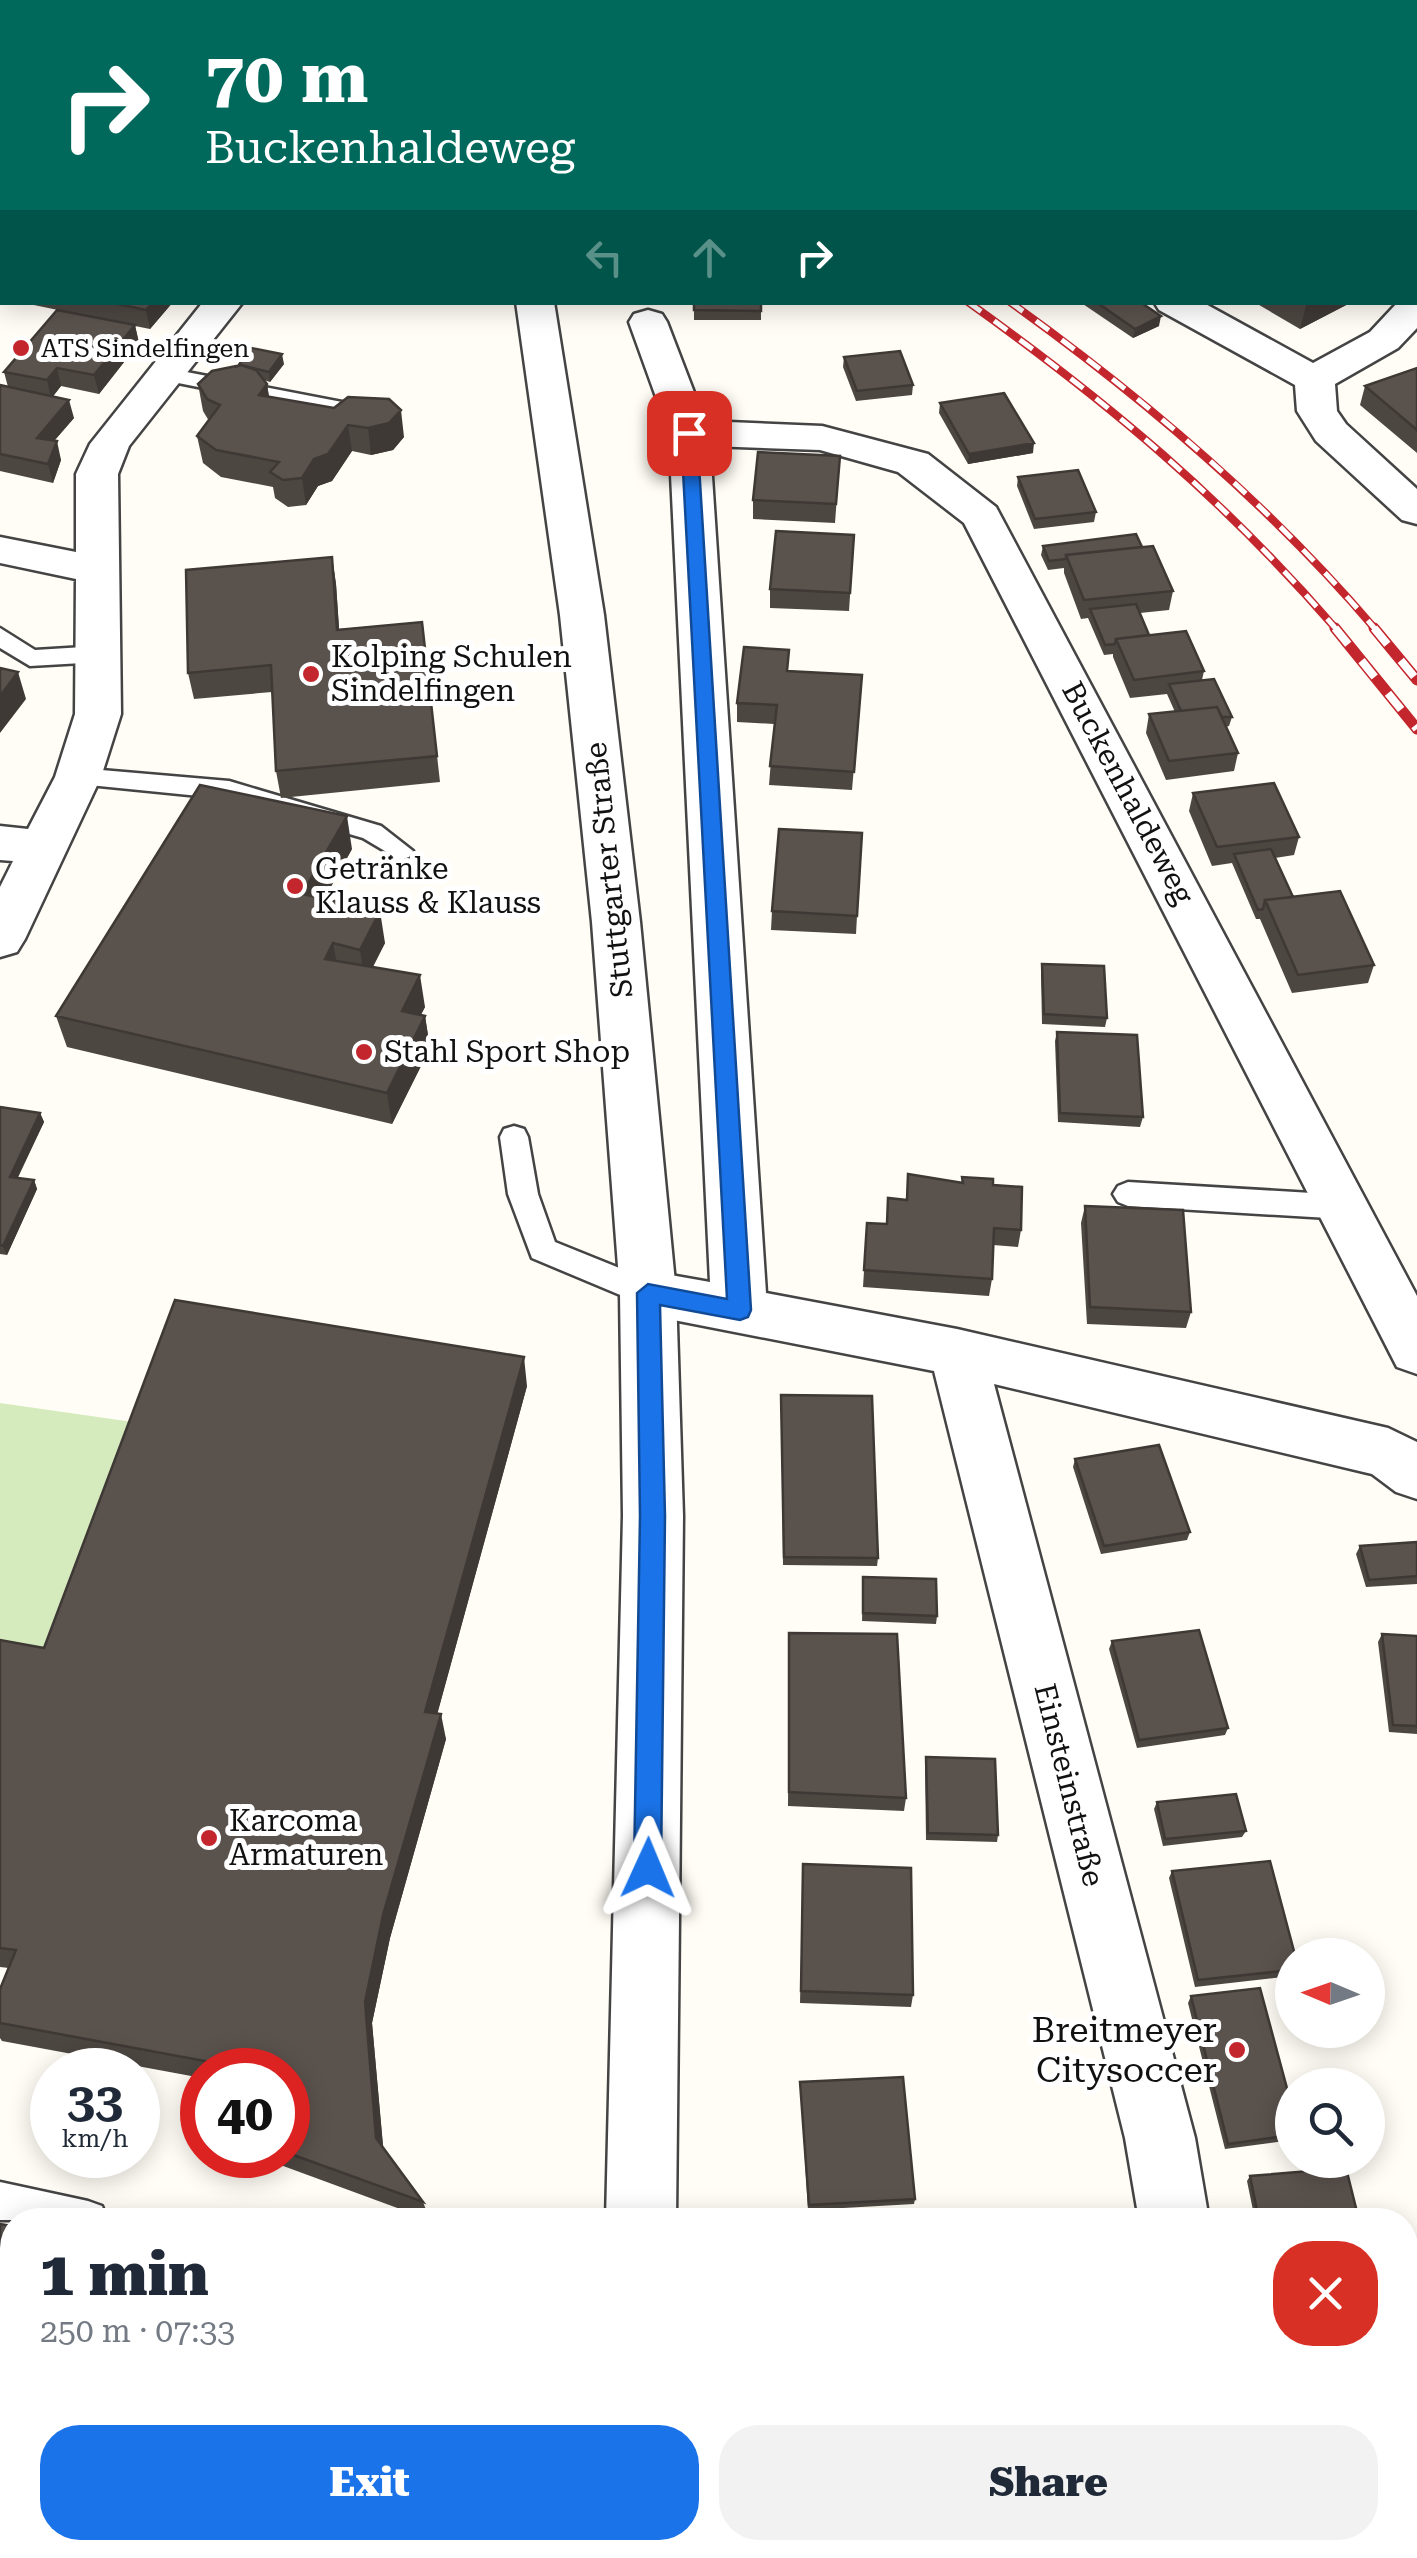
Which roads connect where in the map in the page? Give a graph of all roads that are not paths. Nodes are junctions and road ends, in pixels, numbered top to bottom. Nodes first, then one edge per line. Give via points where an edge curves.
1 (222, 305) edge
2 (535, 305) edge
3 (1177, 305) edge
4 (1417, 305) edge
5 (648, 322) dead end
6 (166, 374) junction
7 (1314, 380) junction
8 (326, 430) edge
9 (689, 433) junction
10 (1417, 511) edge
11 (0, 550) edge
12 (98, 564) junction
13 (0, 636) edge
14 (100, 654) junction
15 (78, 777) junction
16 (22, 845) edge
17 (400, 850) dead end
18 (0, 939) edge
19 (514, 1137) dead end
20 (1128, 1194) dead end
21 (1346, 1207) junction
22 (648, 1293) junction
23 (740, 1310) junction
24 (1417, 1351) edge
25 (958, 1352) junction
26 (1417, 1474) edge
27 (0, 2201) edge
28 (32, 2208) edge
29 (641, 2208) edge
30 (1172, 2208) edge

1 - 6 street
2 - 22 street, Stuttgarter Straße via 586,654
3 - 7 street
4 - 7 street via 1384,340
5 - 9 street
6 - 8 lane via 342,408
6 - 12 street via 110,444 98,474
7 - 10 street via 1316,411 1330,432
9 - 21 street, Buckenhaldeweg via 822,438 913,463 982,516
9 - 23 street
11 - 12 street via 76,566
12 - 14 street
13 - 14 lane via 30,658
14 - 15 street via 98,714
15 - 16 street
15 - 17 lane via 229,790 372,832
16 - 18 street
19 - 22 lane via 523,1194 543,1250
20 - 21 lane
21 - 24 street, Buckenhaldeweg
22 - 23 street
22 - 29 street, Stuttgarter Straße via 652,1516
23 - 25 street
25 - 26 street via 1388,1453
25 - 30 street, Einsteinstraße via 1160,2138
27 - 28 lane

